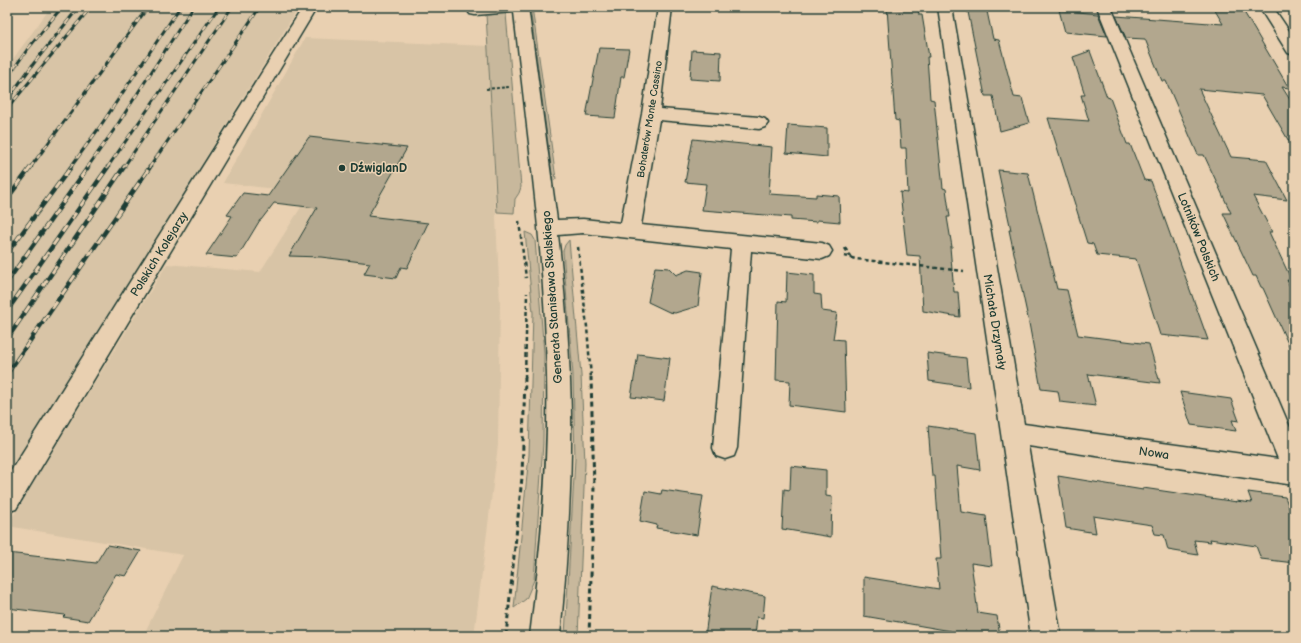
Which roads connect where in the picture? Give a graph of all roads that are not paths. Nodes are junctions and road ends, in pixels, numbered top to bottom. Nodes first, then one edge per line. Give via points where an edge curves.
1 (310, 7) edge
2 (517, 7) edge
3 (521, 7) edge
4 (665, 7) edge
5 (945, 7) edge
6 (1104, 7) edge
7 (1266, 7) edge
8 (475, 11) dead end
9 (1294, 50) edge
10 (652, 114) junction
11 (759, 124) dead end
12 (548, 228) junction
13 (630, 230) junction
14 (742, 242) junction
15 (822, 251) road end
16 (1013, 433) junction
17 (725, 448) dead end
18 (1294, 467) edge
19 (1294, 472) edge
20 (7, 500) edge
21 (545, 636) edge
22 (1046, 636) edge

1 - 20 street, Polskich Kolejarzy
2 - 8 street
3 - 12 street, Generała Stanisława Skalskiego
4 - 10 street, Bohaterów Monte Cassino
5 - 16 street, Michała Drzymały
6 - 18 street, Lotników Polskich
7 - 9 street
10 - 11 street
10 - 13 street, Bohaterów Monte Cassino
12 - 13 street via 583,226
12 - 21 street, Generała Stanisława Skalskiego via 557,338 559,438 554,538
13 - 14 street
14 - 15 street
14 - 17 street
16 - 19 street, Nowa
16 - 22 street, Michała Drzymały

